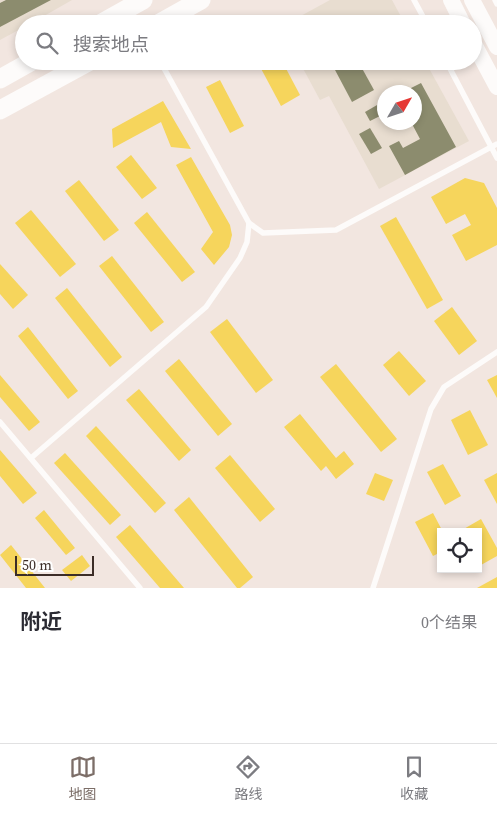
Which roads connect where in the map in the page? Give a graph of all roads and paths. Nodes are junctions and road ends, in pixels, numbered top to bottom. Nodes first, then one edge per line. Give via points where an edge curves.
1 (143, 0) edge
2 (201, 0) edge
3 (414, 0) edge
4 (451, 0) edge
5 (472, 0) edge
6 (495, 0) edge
7 (497, 4) edge
8 (116, 15) edge
9 (174, 15) edge
10 (422, 15) edge
11 (459, 15) edge
12 (480, 15) edge
13 (482, 19) edge
14 (497, 47) edge
15 (482, 59) edge
16 (16, 70) edge
17 (73, 70) edge
18 (165, 70) edge
19 (451, 70) edge
20 (0, 79) edge
21 (497, 87) edge
22 (0, 110) edge
23 (497, 144) edge
24 (491, 147) junction
25 (497, 158) edge
26 (249, 223) junction
27 (497, 352) edge
28 (0, 422) edge
29 (31, 458) junction
30 (140, 588) edge
31 (373, 588) edge

1 - 8 main road
2 - 9 main road
3 - 10 lane
4 - 11 main road
5 - 12 main road
6 - 7 lane
13 - 14 main road
15 - 21 main road
16 - 20 main road
17 - 22 main road
18 - 26 lane
19 - 24 lane
23 - 24 lane
24 - 25 lane
24 - 26 lane via 336,230 264,233
26 - 29 lane via 247,242 240,258 206,307
27 - 31 lane via 444,387 430,409
28 - 29 lane
29 - 30 lane

